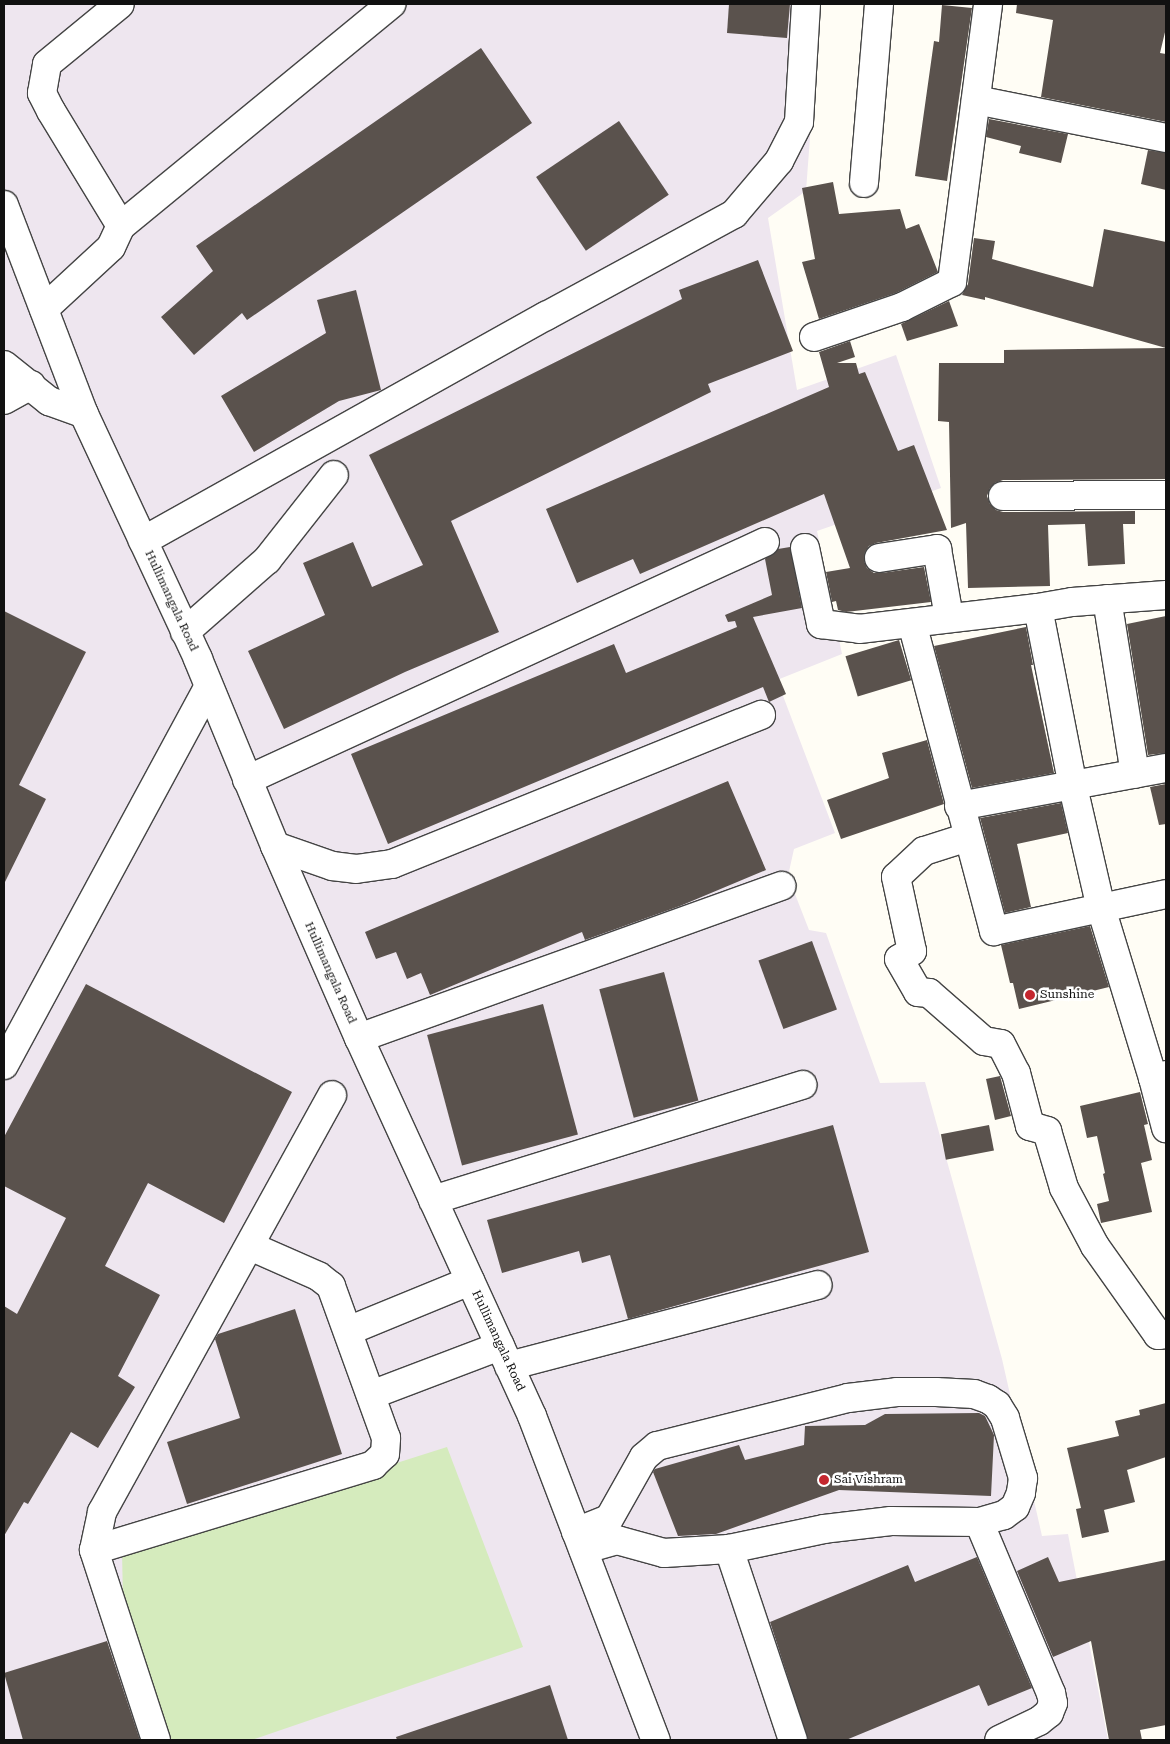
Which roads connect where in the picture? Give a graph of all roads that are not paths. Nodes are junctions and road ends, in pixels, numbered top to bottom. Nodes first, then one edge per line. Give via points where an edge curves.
1 (120, 4) edge
2 (391, 4) edge
3 (806, 4) edge
4 (879, 4) edge
5 (988, 4) edge
6 (976, 100) junction
7 (1166, 138) edge
8 (864, 183) dead end
9 (4, 205) edge
10 (122, 226) junction
11 (44, 309) junction
12 (814, 337) dead end
13 (4, 365) edge
14 (31, 385) junction
15 (4, 400) edge
16 (84, 414) junction
17 (334, 475) dead end
18 (1166, 495) edge
19 (1003, 496) dead end
20 (143, 541) junction
21 (765, 542) dead end
22 (805, 548) dead end
23 (879, 558) dead end
24 (1166, 595) edge
25 (1107, 600) junction
26 (1038, 608) junction
27 (949, 617) junction
28 (912, 623) junction
29 (185, 632) junction
30 (208, 688) junction
31 (761, 715) dead end
32 (1166, 768) edge
33 (1136, 774) junction
34 (247, 780) junction
35 (1073, 787) junction
36 (960, 806) junction
37 (968, 837) junction
38 (275, 846) junction
39 (781, 886) dead end
40 (1166, 894) edge
41 (1101, 908) junction
42 (359, 1038) junction
43 (4, 1065) edge
44 (1159, 1076) edge
45 (803, 1085) dead end
46 (332, 1095) dead end
47 (1166, 1128) edge
48 (433, 1200) junction
49 (250, 1246) junction
50 (470, 1281) junction
51 (818, 1285) dead end
52 (348, 1331) junction
53 (1166, 1334) edge
54 (504, 1356) junction
55 (371, 1395) junction
56 (979, 1522) junction
57 (613, 1530) junction
58 (580, 1541) junction
59 (729, 1549) junction
60 (94, 1550) junction
61 (156, 1740) edge
62 (656, 1740) edge
63 (793, 1740) edge
64 (999, 1740) edge

1 - 10 street via 48,64 42,93
2 - 10 street
3 - 20 street via 799,122 779,161 734,214 537,320
4 - 8 street
5 - 6 street
6 - 7 street
6 - 12 street via 952,282 902,307
9 - 11 street, Hullimangala Road
10 - 11 street via 111,247
11 - 16 street, Hullimangala Road
13 - 14 street
14 - 15 street
14 - 16 street via 50,401
16 - 20 street, Hullimangala Road
17 - 29 street via 267,560
18 - 19 street
20 - 29 street, Hullimangala Road
21 - 34 street
22 - 28 street via 821,624 858,629
23 - 27 street via 937,549
24 - 25 street
25 - 26 street
25 - 33 street
26 - 27 street
26 - 35 street
27 - 28 street
28 - 36 street
29 - 30 street, Hullimangala Road
30 - 34 street, Hullimangala Road
30 - 43 street
31 - 38 street via 392,864 356,869 332,866
32 - 33 street
33 - 35 street
34 - 38 street, Hullimangala Road
35 - 36 street
35 - 41 street
36 - 37 street
37 - 41 street via 994,931
37 - 53 street via 924,851 896,877 912,951 900,958 918,992 929,993 984,1041 1001,1044 1016,1073 1030,1126 1047,1131 1064,1188 1095,1246 1158,1335
38 - 42 street, Hullimangala Road
39 - 42 street
40 - 41 street
41 - 44 street
42 - 48 street, Hullimangala Road
44 - 47 street
45 - 48 street
46 - 49 street
48 - 50 street, Hullimangala Road
49 - 52 street via 326,1281 335,1293
49 - 60 street via 115,1485 102,1512
50 - 52 street
50 - 54 street, Hullimangala Road
51 - 54 street
52 - 55 street
54 - 55 street
54 - 58 street, Hullimangala Road via 532,1416
55 - 60 street via 386,1438 385,1454 379,1462
56 - 57 street via 1004,1515 1015,1507 1022,1493 1023,1478 1004,1418 996,1405 974,1394 897,1392 848,1398 657,1446 644,1456
56 - 59 street via 891,1521 824,1529
56 - 64 street via 1051,1693 1052,1703 1049,1713 1039,1721
57 - 58 street
57 - 59 street via 664,1553
58 - 62 street, Hullimangala Road
59 - 63 street
60 - 61 street

